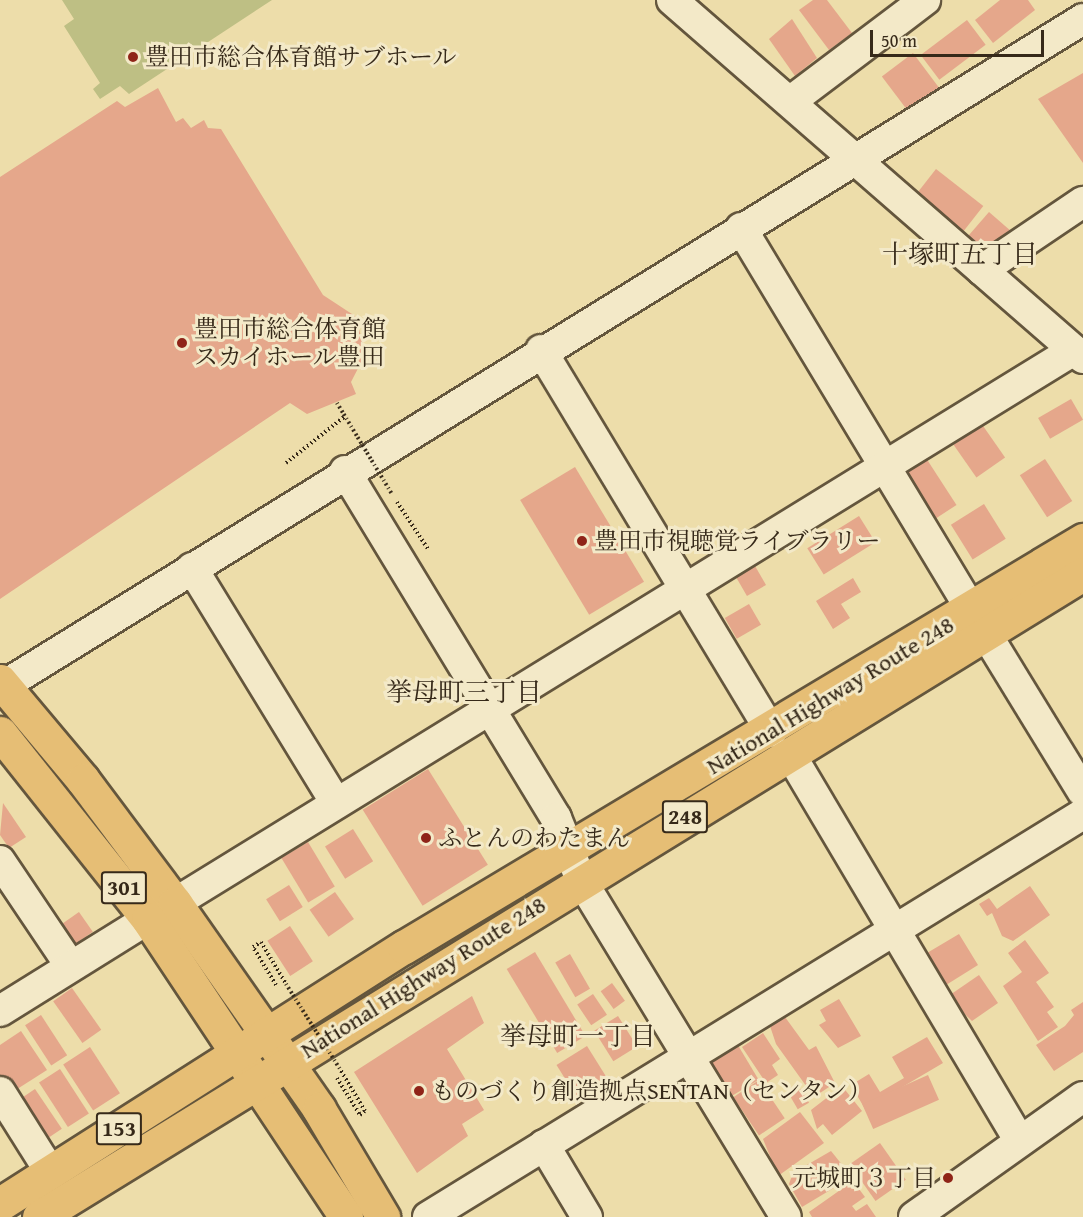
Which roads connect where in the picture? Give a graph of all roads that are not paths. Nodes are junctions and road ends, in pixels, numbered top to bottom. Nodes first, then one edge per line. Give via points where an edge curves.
1 (672, 0) edge
2 (926, 0) edge
3 (1083, 19) edge
4 (791, 101) junction
5 (853, 160) junction
6 (1083, 202) edge
7 (741, 228) junction
8 (982, 270) junction
9 (541, 350) junction
10 (1078, 354) edge
11 (885, 469) junction
12 (345, 471) junction
13 (1083, 540) edge
14 (192, 568) junction
15 (1083, 574) edge
16 (686, 590) junction
17 (979, 622) junction
18 (1, 685) edge
19 (489, 710) junction
20 (0, 733) edge
21 (780, 743) junction
22 (1083, 792) edge
23 (336, 803) junction
24 (1083, 814) edge
25 (567, 849) junction
26 (0, 861) edge
27 (581, 880) junction
28 (162, 911) junction
29 (892, 931) junction
30 (70, 965) junction
31 (0, 1011) edge
32 (266, 1033) junction
33 (237, 1052) junction
34 (687, 1058) junction
35 (286, 1061) junction
36 (256, 1080) junction
37 (0, 1092) edge
38 (1083, 1097) edge
39 (1020, 1141) junction
40 (543, 1145) junction
41 (66, 1196) edge
42 (0, 1204) edge
43 (39, 1217) edge
44 (346, 1217) edge
45 (383, 1217) edge
46 (428, 1217) edge
47 (587, 1217) edge
48 (786, 1217) edge
49 (914, 1217) edge

1 - 4 street
2 - 4 street
3 - 5 street
4 - 5 street
5 - 7 street
5 - 8 street
6 - 8 street
7 - 9 street
7 - 11 street
8 - 10 street
9 - 12 street
9 - 16 street
10 - 11 street
11 - 16 street
11 - 17 street
12 - 14 street
12 - 19 street
13 - 17 highway, National Highway Route 248 / 248
14 - 18 street
14 - 23 street
15 - 17 highway, National Highway Route 248 / 248
16 - 19 street
16 - 21 street
17 - 21 highway, National Highway Route 248 / 248
17 - 22 street
18 - 28 highway, 301
19 - 23 street
19 - 25 street via 556,819
20 - 28 highway, 301
21 - 25 highway, National Highway Route 248 / 248
21 - 27 highway, National Highway Route 248 / 248
21 - 29 street
23 - 28 street
24 - 29 street
25 - 27 street
25 - 32 highway, National Highway Route 248 / 248
26 - 30 street
27 - 34 street
27 - 35 highway, National Highway Route 248 / 248
28 - 30 street
28 - 32 highway, 301
28 - 33 highway, 301
29 - 34 street
29 - 39 street
30 - 31 street
32 - 33 highway, 153
32 - 35 highway
33 - 36 highway
33 - 41 highway, 153
34 - 40 street
34 - 48 street
35 - 36 highway, 153
35 - 45 highway
36 - 41 highway, 153
36 - 44 highway
37 - 41 street
38 - 39 street
39 - 49 street
40 - 46 street
40 - 47 street
41 - 42 highway, 153
41 - 43 highway, 153

